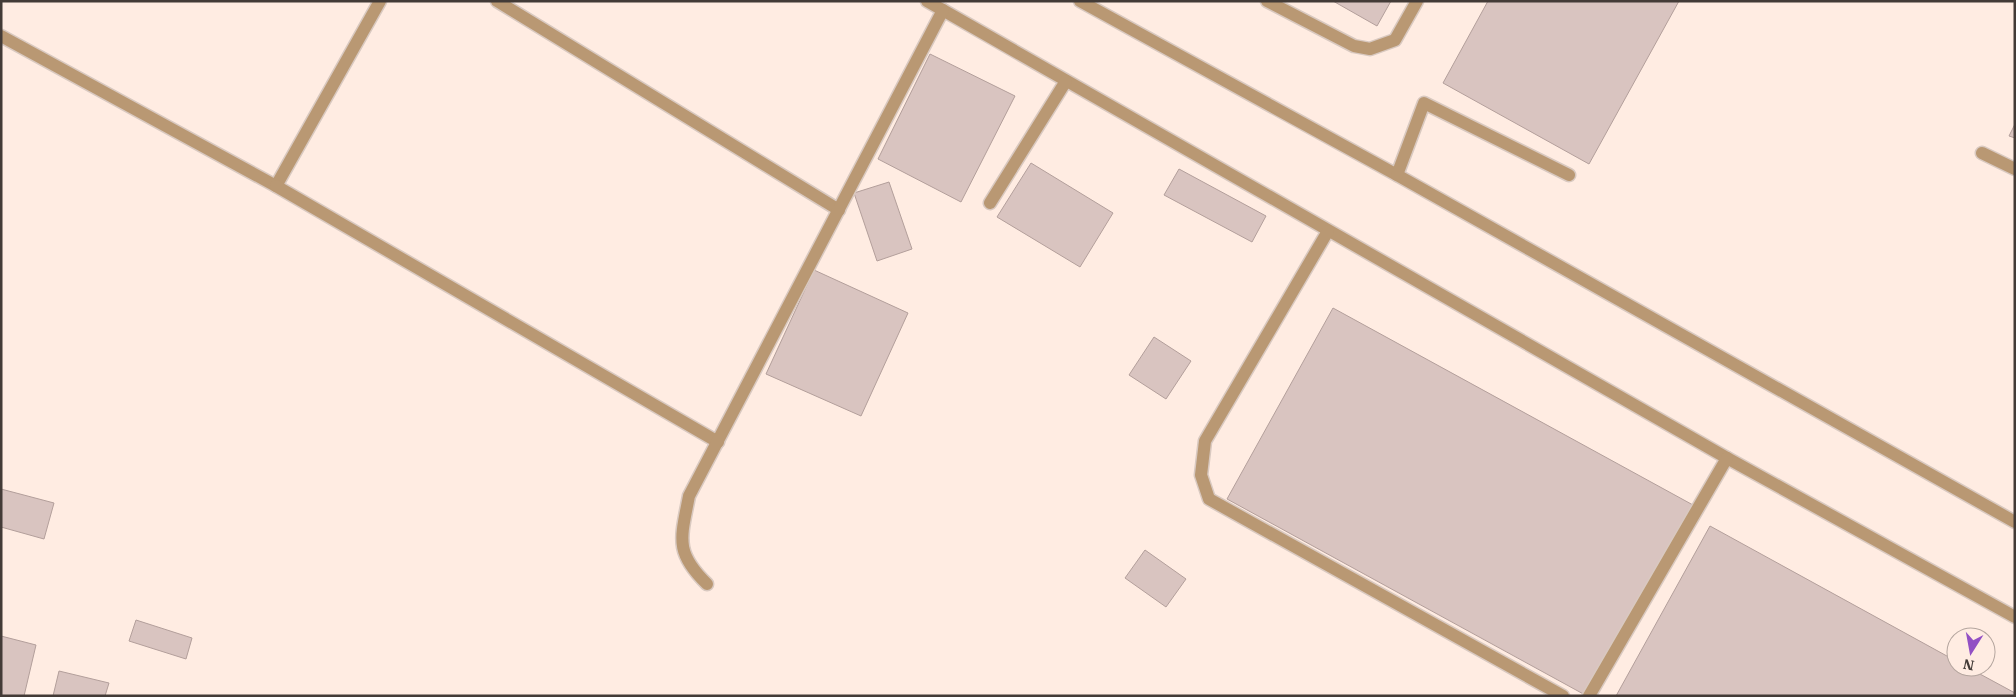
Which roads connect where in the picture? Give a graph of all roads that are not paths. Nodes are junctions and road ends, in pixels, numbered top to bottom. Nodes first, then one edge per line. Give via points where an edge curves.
1 (380, 1) edge
2 (497, 1) edge
3 (927, 1) edge
4 (1080, 1) edge
5 (1267, 1) edge
6 (1417, 1) edge
7 (943, 10) junction
8 (1, 36) edge
9 (1066, 81) junction
10 (1982, 153) dead end
11 (2015, 169) edge
12 (1397, 175) junction
13 (1569, 175) dead end
14 (276, 186) junction
15 (990, 203) dead end
16 (839, 210) junction
17 (1328, 231) junction
18 (718, 442) junction
19 (1727, 458) junction
20 (2015, 522) edge
21 (708, 584) dead end
22 (2015, 617) edge
23 (1563, 696) edge
24 (1589, 696) edge

1 - 14 street
2 - 16 street
3 - 7 street
4 - 12 street
5 - 6 street via 1354,46 1370,49 1395,40
7 - 9 street
7 - 16 street
8 - 14 street
9 - 15 street
9 - 17 street
10 - 11 street
12 - 13 street via 1424,103
12 - 20 street
14 - 18 street
16 - 18 street
17 - 19 street
17 - 23 street via 1205,441 1201,475 1209,499
18 - 21 street via 689,496 681,540 687,559
19 - 22 street
19 - 24 street

